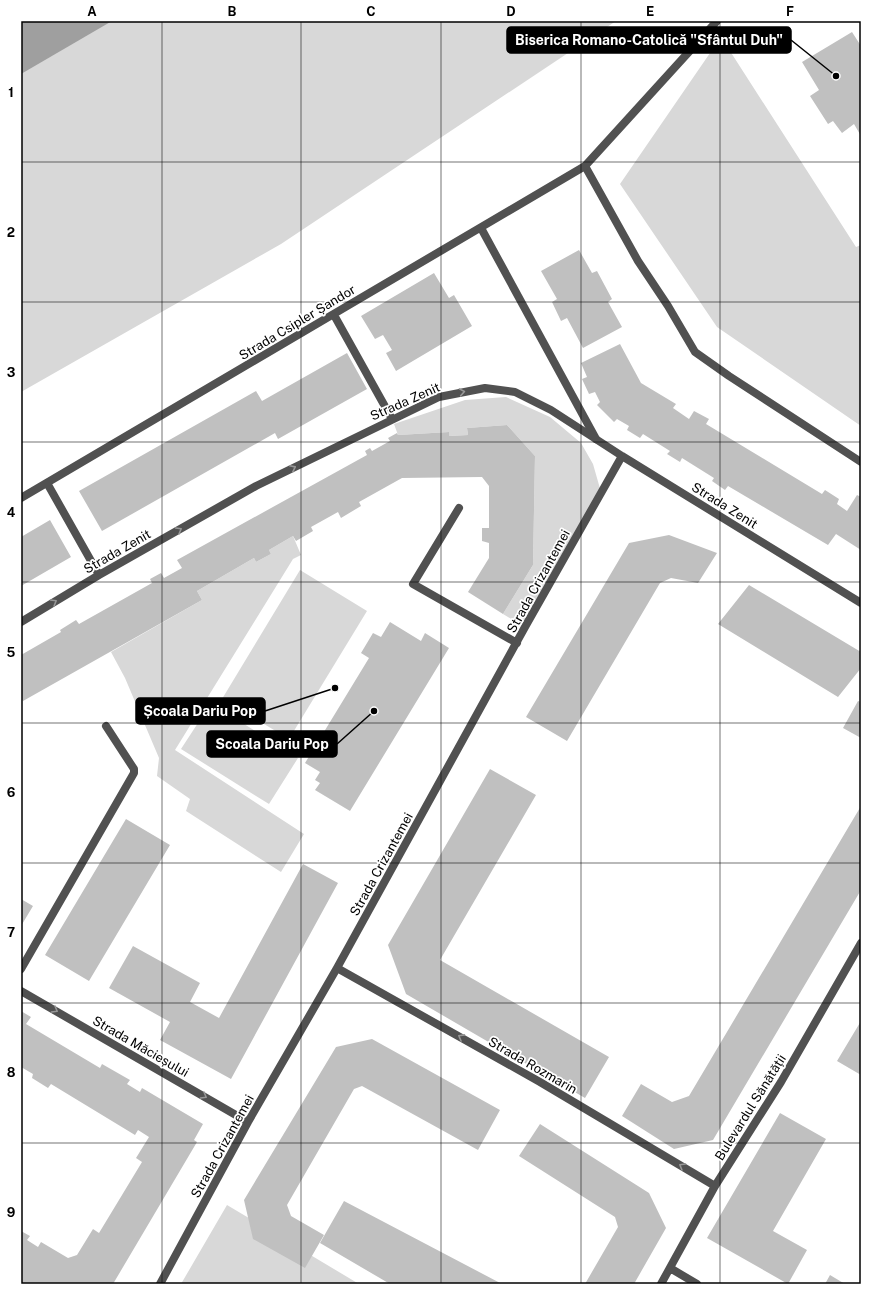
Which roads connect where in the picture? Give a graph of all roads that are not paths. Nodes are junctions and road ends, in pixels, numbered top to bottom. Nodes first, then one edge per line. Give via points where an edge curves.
1 (717, 21) edge
2 (585, 166) junction
3 (481, 228) junction
4 (334, 315) junction
5 (392, 418) junction
6 (596, 439) junction
7 (622, 456) junction
8 (861, 462) edge
9 (47, 483) junction
10 (21, 498) edge
11 (459, 508) dead end
12 (99, 575) junction
13 (861, 603) edge
14 (21, 622) edge
15 (517, 643) junction
16 (106, 726) dead end
17 (861, 943) edge
18 (337, 968) junction
19 (21, 969) edge
20 (21, 990) edge
21 (248, 1122) junction
22 (715, 1186) junction
23 (670, 1268) junction
24 (160, 1284) edge
25 (661, 1284) edge
26 (697, 1284) edge

1 - 2 street, Strada Csipler Șandor
2 - 3 street, Strada Csipler Șandor
2 - 8 street via 638,261 695,352
3 - 4 street, Strada Csipler Șandor
3 - 6 street
4 - 5 street
4 - 9 street, Strada Csipler Șandor
5 -> 6 street, Strada Zenit via 439,397 484,388 515,392 551,410
12 -> 5 street, Strada Zenit via 256,486
6 - 7 street, Strada Zenit
7 - 13 street, Strada Zenit
7 - 15 street, Strada Crizantemei
9 - 10 street, Strada Csipler Șandor
9 - 12 street
11 - 15 street via 413,584
14 -> 12 street, Strada Zenit
15 - 18 street, Strada Crizantemei
16 - 19 street via 134,769 134,773
17 - 22 street, Bulevardul Sănătății via 781,1082
18 - 21 street, Strada Crizantemei
22 -> 18 street, Strada Rozmarin via 540,1082
20 -> 21 street, Strada Măcieșului
21 - 24 street, Strada Crizantemei
22 - 23 street, Bulevardul Sănătății
23 - 25 street, Bulevardul Sănătății
23 - 26 street

